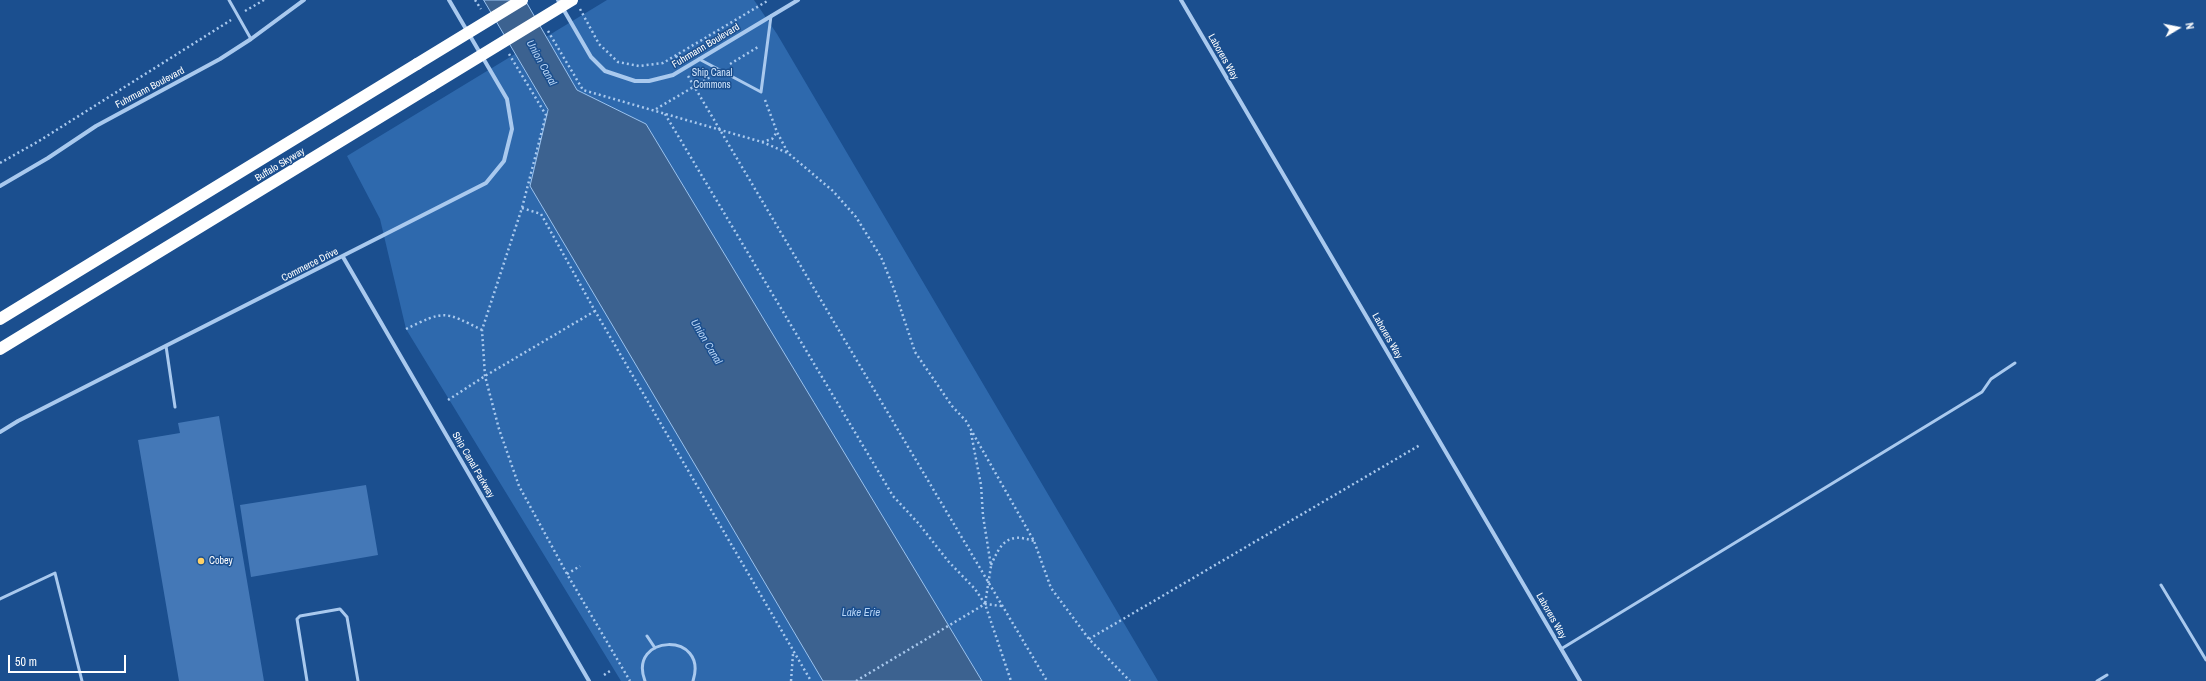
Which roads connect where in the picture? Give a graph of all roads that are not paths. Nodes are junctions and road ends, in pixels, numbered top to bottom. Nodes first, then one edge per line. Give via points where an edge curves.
1 (229, 0) edge
2 (304, 0) edge
3 (449, 0) edge
4 (522, 0) edge
5 (558, 0) edge
6 (798, 0) edge
7 (1181, 0) edge
8 (575, 3) edge
9 (771, 16) junction
10 (251, 39) junction
11 (699, 59) junction
12 (0, 186) edge
13 (343, 257) junction
14 (51, 288) junction
15 (0, 313) edge
16 (0, 319) edge
17 (166, 346) junction
18 (0, 349) edge
19 (2015, 363) dead end
20 (175, 407) dead end
21 (0, 432) edge
22 (2161, 585) dead end
23 (0, 600) edge
24 (647, 636) dead end
25 (654, 648) junction
26 (1561, 649) junction
27 (2206, 660) edge
28 (2107, 675) dead end
29 (82, 681) edge
30 (307, 681) edge
31 (358, 681) edge
32 (589, 681) edge
33 (645, 681) edge
34 (693, 681) edge
35 (1580, 681) edge
36 (2097, 681) edge

1 - 10 lane
2 - 10 street, Fuhrmann Boulevard
3 - 13 street, Commerce Drive via 507,100 512,129 504,161 486,183
4 - 14 highway, Buffalo Skyway, bridge
5 - 11 street, Fuhrmann Boulevard via 590,57 605,71 635,81 649,81 673,75
6 - 9 street, Fuhrmann Boulevard
7 - 26 street, Laborers Way
8 - 18 highway, Buffalo Skyway, bridge via 431,86
9 - 11 street, Fuhrmann Boulevard
9 - 11 lane via 761,92
10 - 12 street, Fuhrmann Boulevard via 220,59 96,126
13 - 17 street, Commerce Drive
13 - 32 street, Ship Canal Parkway
14 - 15 highway
14 - 16 highway, Buffalo Skyway
17 - 20 lane
17 - 21 street, Commerce Drive
19 - 26 lane via 1991,379 1982,392
22 - 27 lane
23 - 29 lane via 55,573
24 - 25 lane
25 - 33 lane via 644,660 642,668
25 - 34 lane via 671,643 686,650 695,664
26 - 35 street, Laborers Way
28 - 36 lane
30 - 31 lane via 297,619 300,616 340,609 348,617

